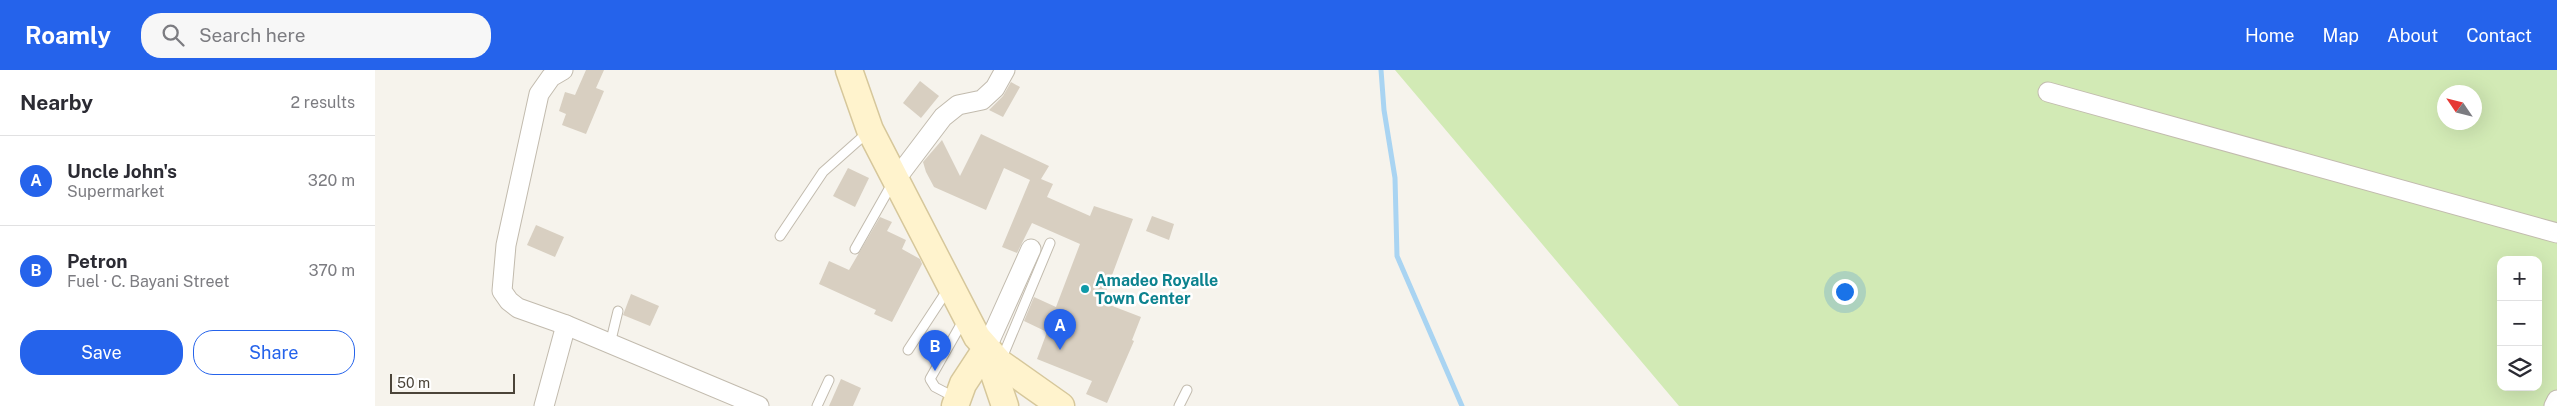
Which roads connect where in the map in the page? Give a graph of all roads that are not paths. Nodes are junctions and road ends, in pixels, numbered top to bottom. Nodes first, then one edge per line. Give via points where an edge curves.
1 (563, 70) edge
2 (849, 70) edge
3 (1005, 70) edge
4 (2048, 92) dead end
5 (870, 130) junction
6 (896, 179) junction
7 (2557, 234) edge
8 (779, 236) dead end
9 (1050, 243) dead end
10 (855, 249) dead end
11 (1031, 249) dead end
12 (951, 285) junction
13 (618, 311) dead end
14 (967, 315) junction
15 (566, 325) junction
16 (610, 344) junction
17 (908, 350) dead end
18 (993, 356) junction
19 (829, 380) dead end
20 (1187, 390) dead end
21 (2557, 400) edge
22 (956, 403) edge
23 (544, 406) edge
24 (759, 406) edge
25 (817, 406) edge
26 (1005, 406) edge
27 (1061, 406) edge
28 (1179, 406) edge
29 (2554, 406) edge

1 - 15 street via 551,77 539,94 502,281 503,291 518,308
2 - 5 main road
3 - 6 street via 995,88 982,100 958,105 943,117
4 - 7 street
5 - 6 main road
5 - 8 lane via 823,172
6 - 10 lane
6 - 12 main road
9 - 18 lane
11 - 18 street
12 - 14 main road
12 - 17 lane
13 - 16 lane
14 - 18 main road via 977,337
14 - 22 lane via 930,379
15 - 16 street
15 - 23 street
16 - 24 street
18 - 22 main road via 963,384
18 - 26 main road
18 - 27 main road
19 - 25 lane
20 - 28 lane
21 - 29 street

